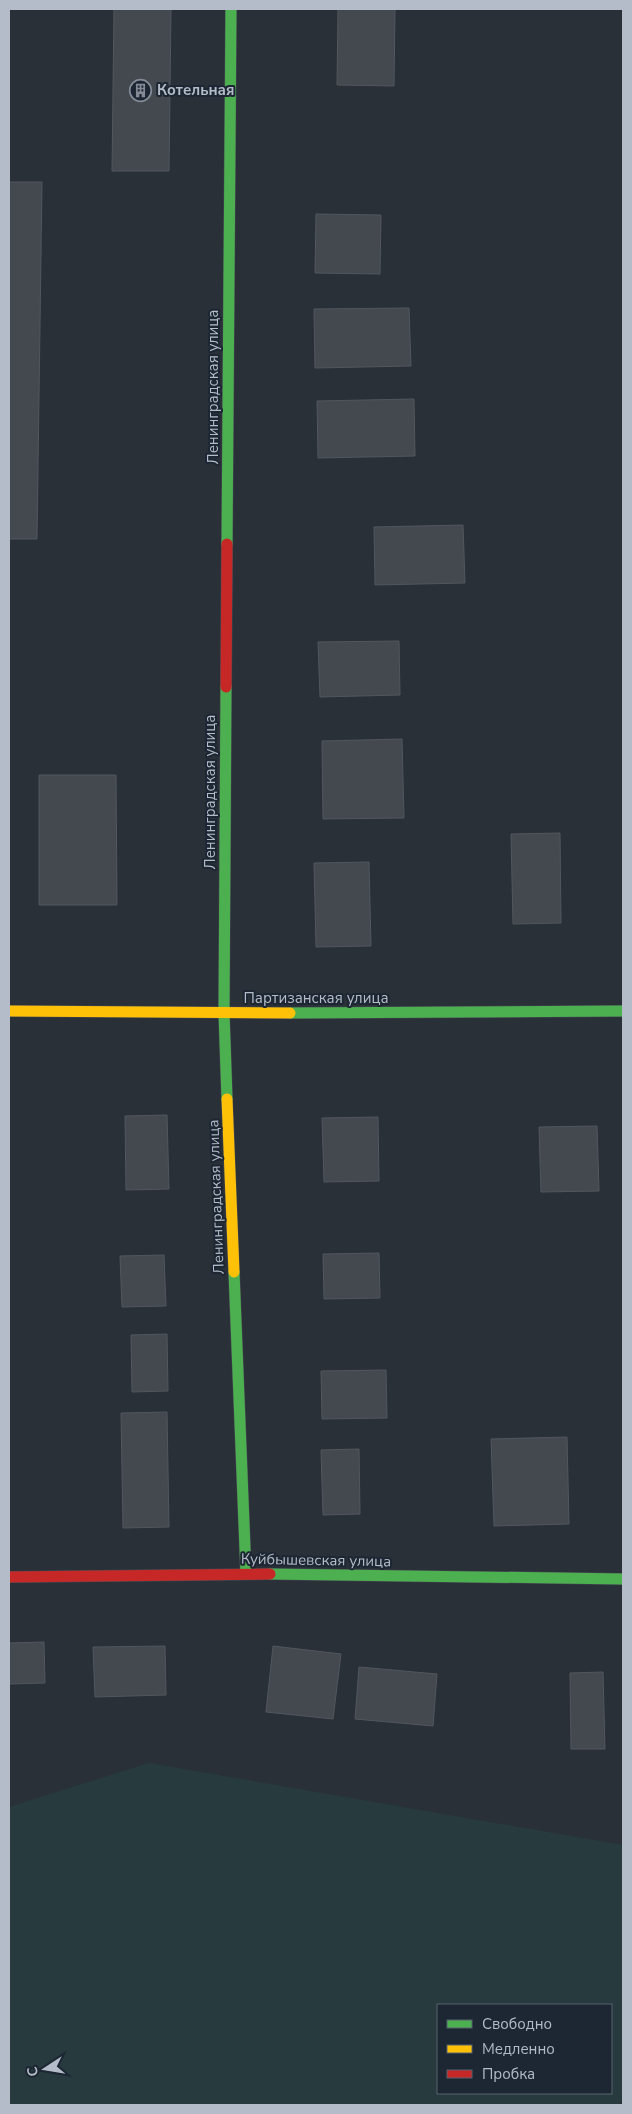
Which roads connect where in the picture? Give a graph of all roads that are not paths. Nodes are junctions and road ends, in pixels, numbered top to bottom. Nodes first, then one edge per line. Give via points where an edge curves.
1 (231, 9) edge
2 (9, 1011) edge
3 (623, 1011) edge
4 (224, 1013) junction
5 (246, 1574) junction
6 (9, 1577) edge
7 (623, 1579) edge

1 - 4 street, Ленинградская улица
2 - 4 street, Партизанская улица
3 - 4 street, Партизанская улица
4 - 5 street, Ленинградская улица
5 - 6 street, Куйбышевская улица
5 - 7 street, Куйбышевская улица

